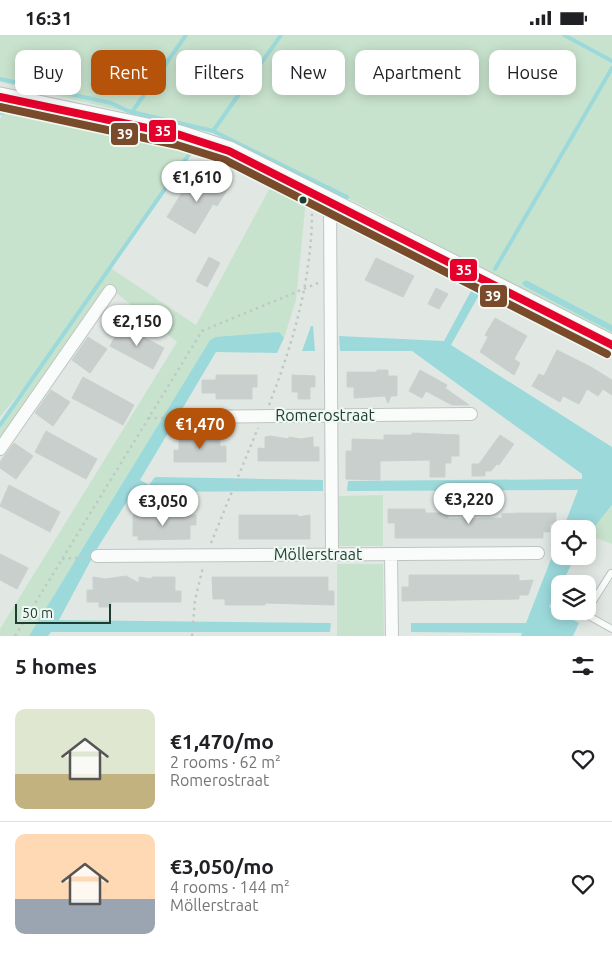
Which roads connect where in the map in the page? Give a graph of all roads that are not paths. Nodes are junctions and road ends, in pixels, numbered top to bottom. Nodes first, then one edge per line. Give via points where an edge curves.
1 (0, 97) edge
2 (330, 201) junction
3 (110, 291) dead end
4 (612, 345) edge
5 (471, 414) dead end
6 (331, 416) junction
7 (180, 417) road end
8 (0, 449) edge
9 (391, 553) junction
10 (538, 553) dead end
11 (332, 555) junction
12 (97, 556) road end
13 (611, 573) edge
14 (596, 596) edge
15 (596, 620) edge
16 (612, 629) edge
17 (392, 636) edge

1 - 2 main road via 196,139 229,151
2 - 4 main road
2 - 6 street
3 - 8 street
5 - 6 street, Romerostraat
6 - 7 street, Romerostraat
6 - 11 street
9 - 10 street, Möllerstraat
9 - 11 street, Möllerstraat
9 - 17 street
11 - 12 street, Möllerstraat
13 - 14 lane
15 - 16 lane

